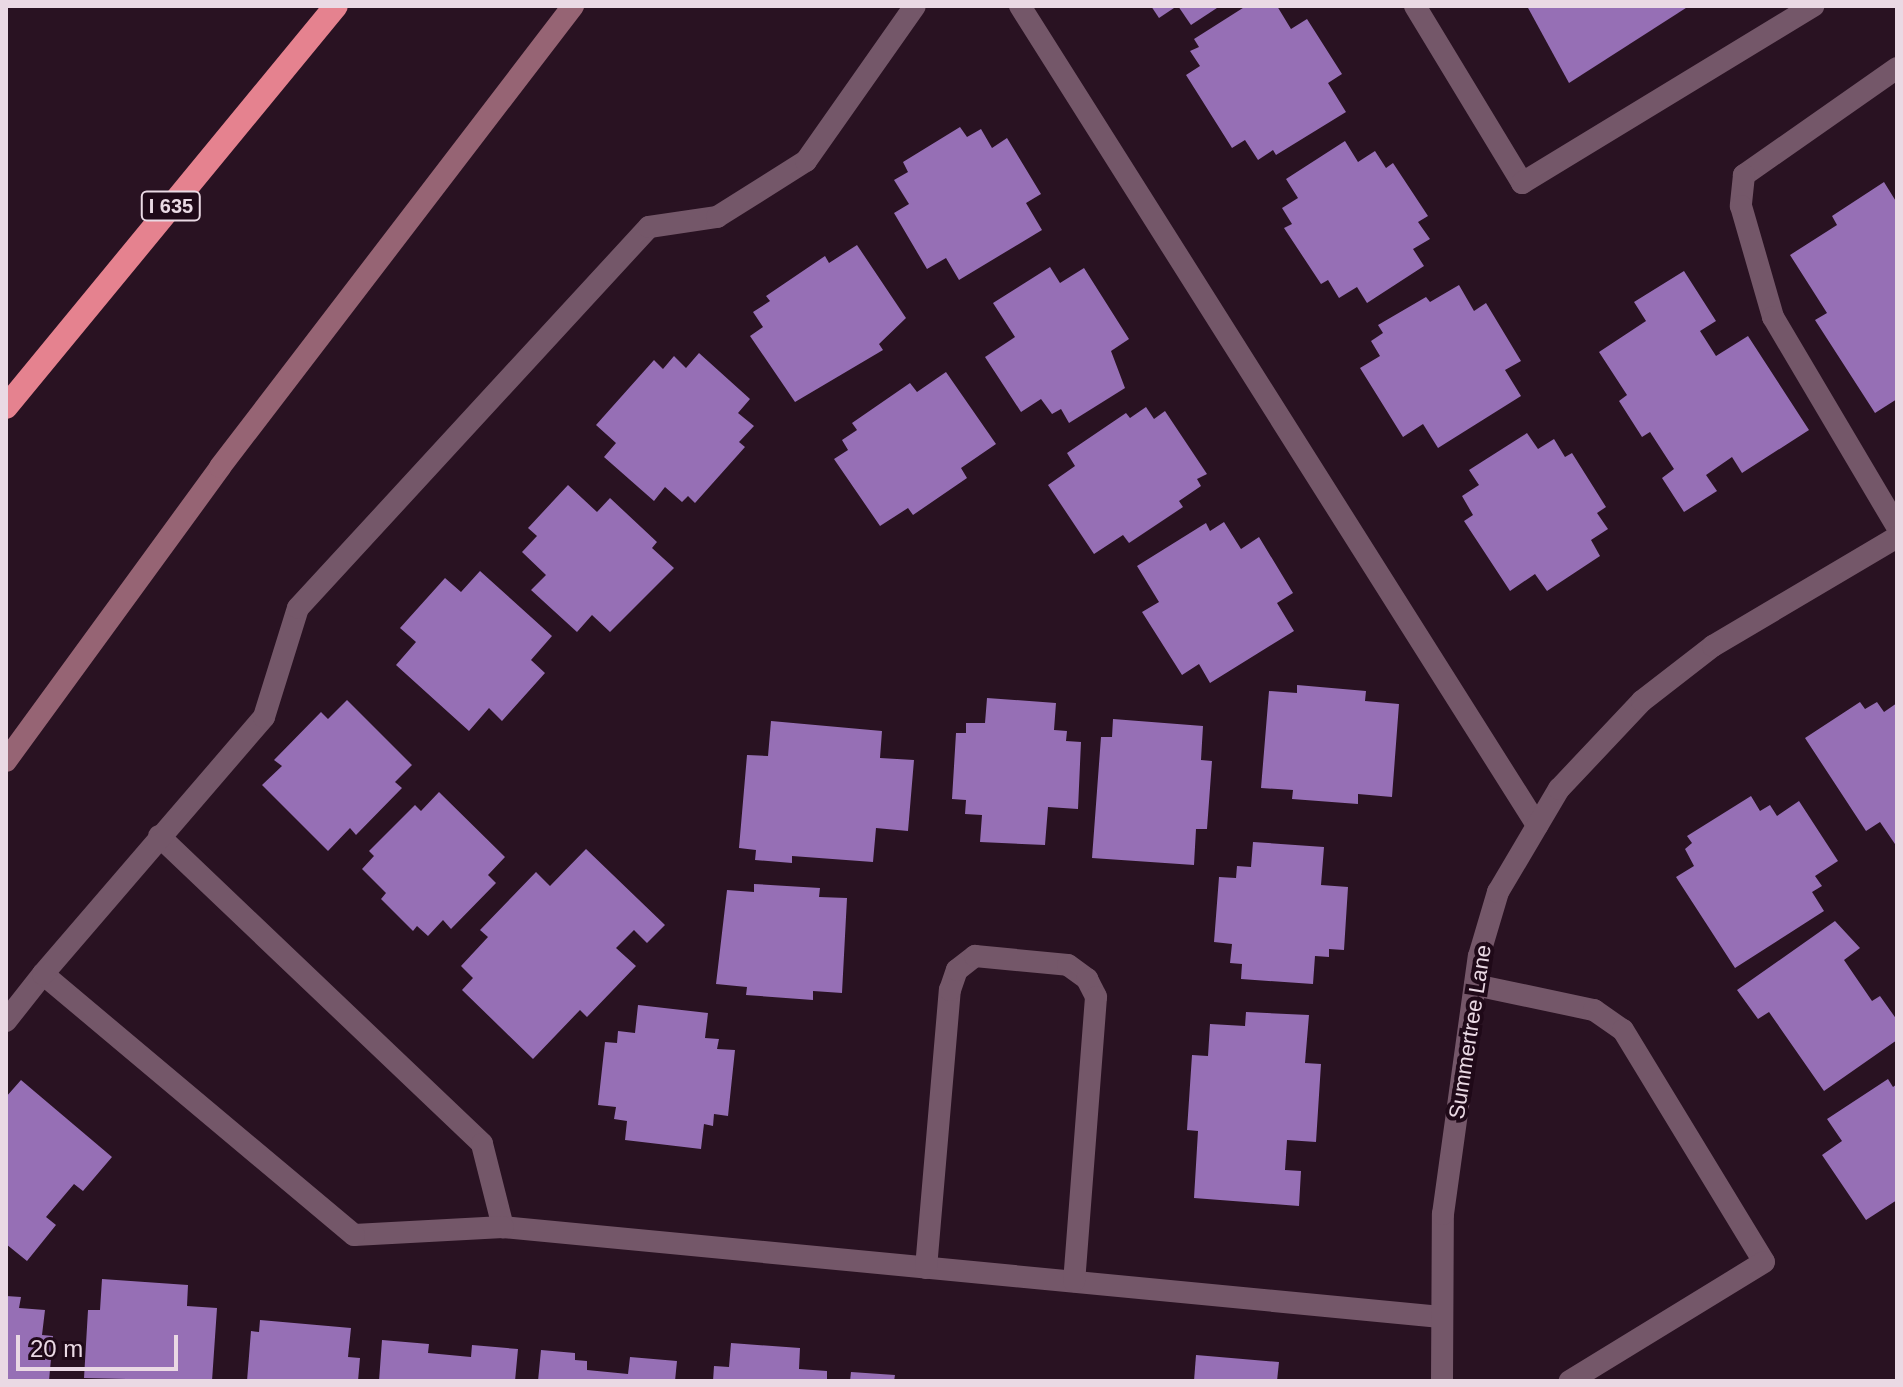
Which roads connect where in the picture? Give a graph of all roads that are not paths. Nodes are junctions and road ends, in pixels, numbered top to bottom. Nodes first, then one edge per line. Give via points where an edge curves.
1 (336, 6) edge
2 (573, 6) edge
3 (915, 6) edge
4 (1020, 6) edge
5 (1415, 6) edge
6 (1813, 6) edge
7 (1897, 68) edge
8 (6, 407) edge
9 (1897, 527) edge
10 (1897, 537) edge
11 (6, 761) edge
12 (1537, 825) junction
13 (159, 836) junction
14 (43, 974) junction
15 (1475, 985) junction
16 (6, 1021) edge
17 (503, 1227) junction
18 (926, 1268) junction
19 (1074, 1281) junction
20 (1441, 1317) junction
21 (1442, 1381) edge
22 (1570, 1381) edge

1 - 8 highway, I 635
2 - 11 main road via 220,467
3 - 13 street via 806,161 717,217 649,227 298,608 264,717
4 - 12 street
5 - 6 street via 1522,183
7 - 9 street via 1744,175 1741,206 1773,317
10 - 12 street, Summertree Lane via 1713,646 1642,701 1559,789
12 - 15 street, Summertree Lane via 1498,892
13 - 14 street
13 - 17 street via 482,1144
14 - 16 street
14 - 17 street via 354,1235
15 - 20 street, Summertree Lane via 1443,1214
15 - 22 street via 1594,1010 1623,1030 1764,1262
17 - 18 street
18 - 19 street
18 - 19 street via 950,990 957,970 975,956 1068,965 1087,979 1096,997
19 - 20 street
20 - 21 street, Summertree Lane

